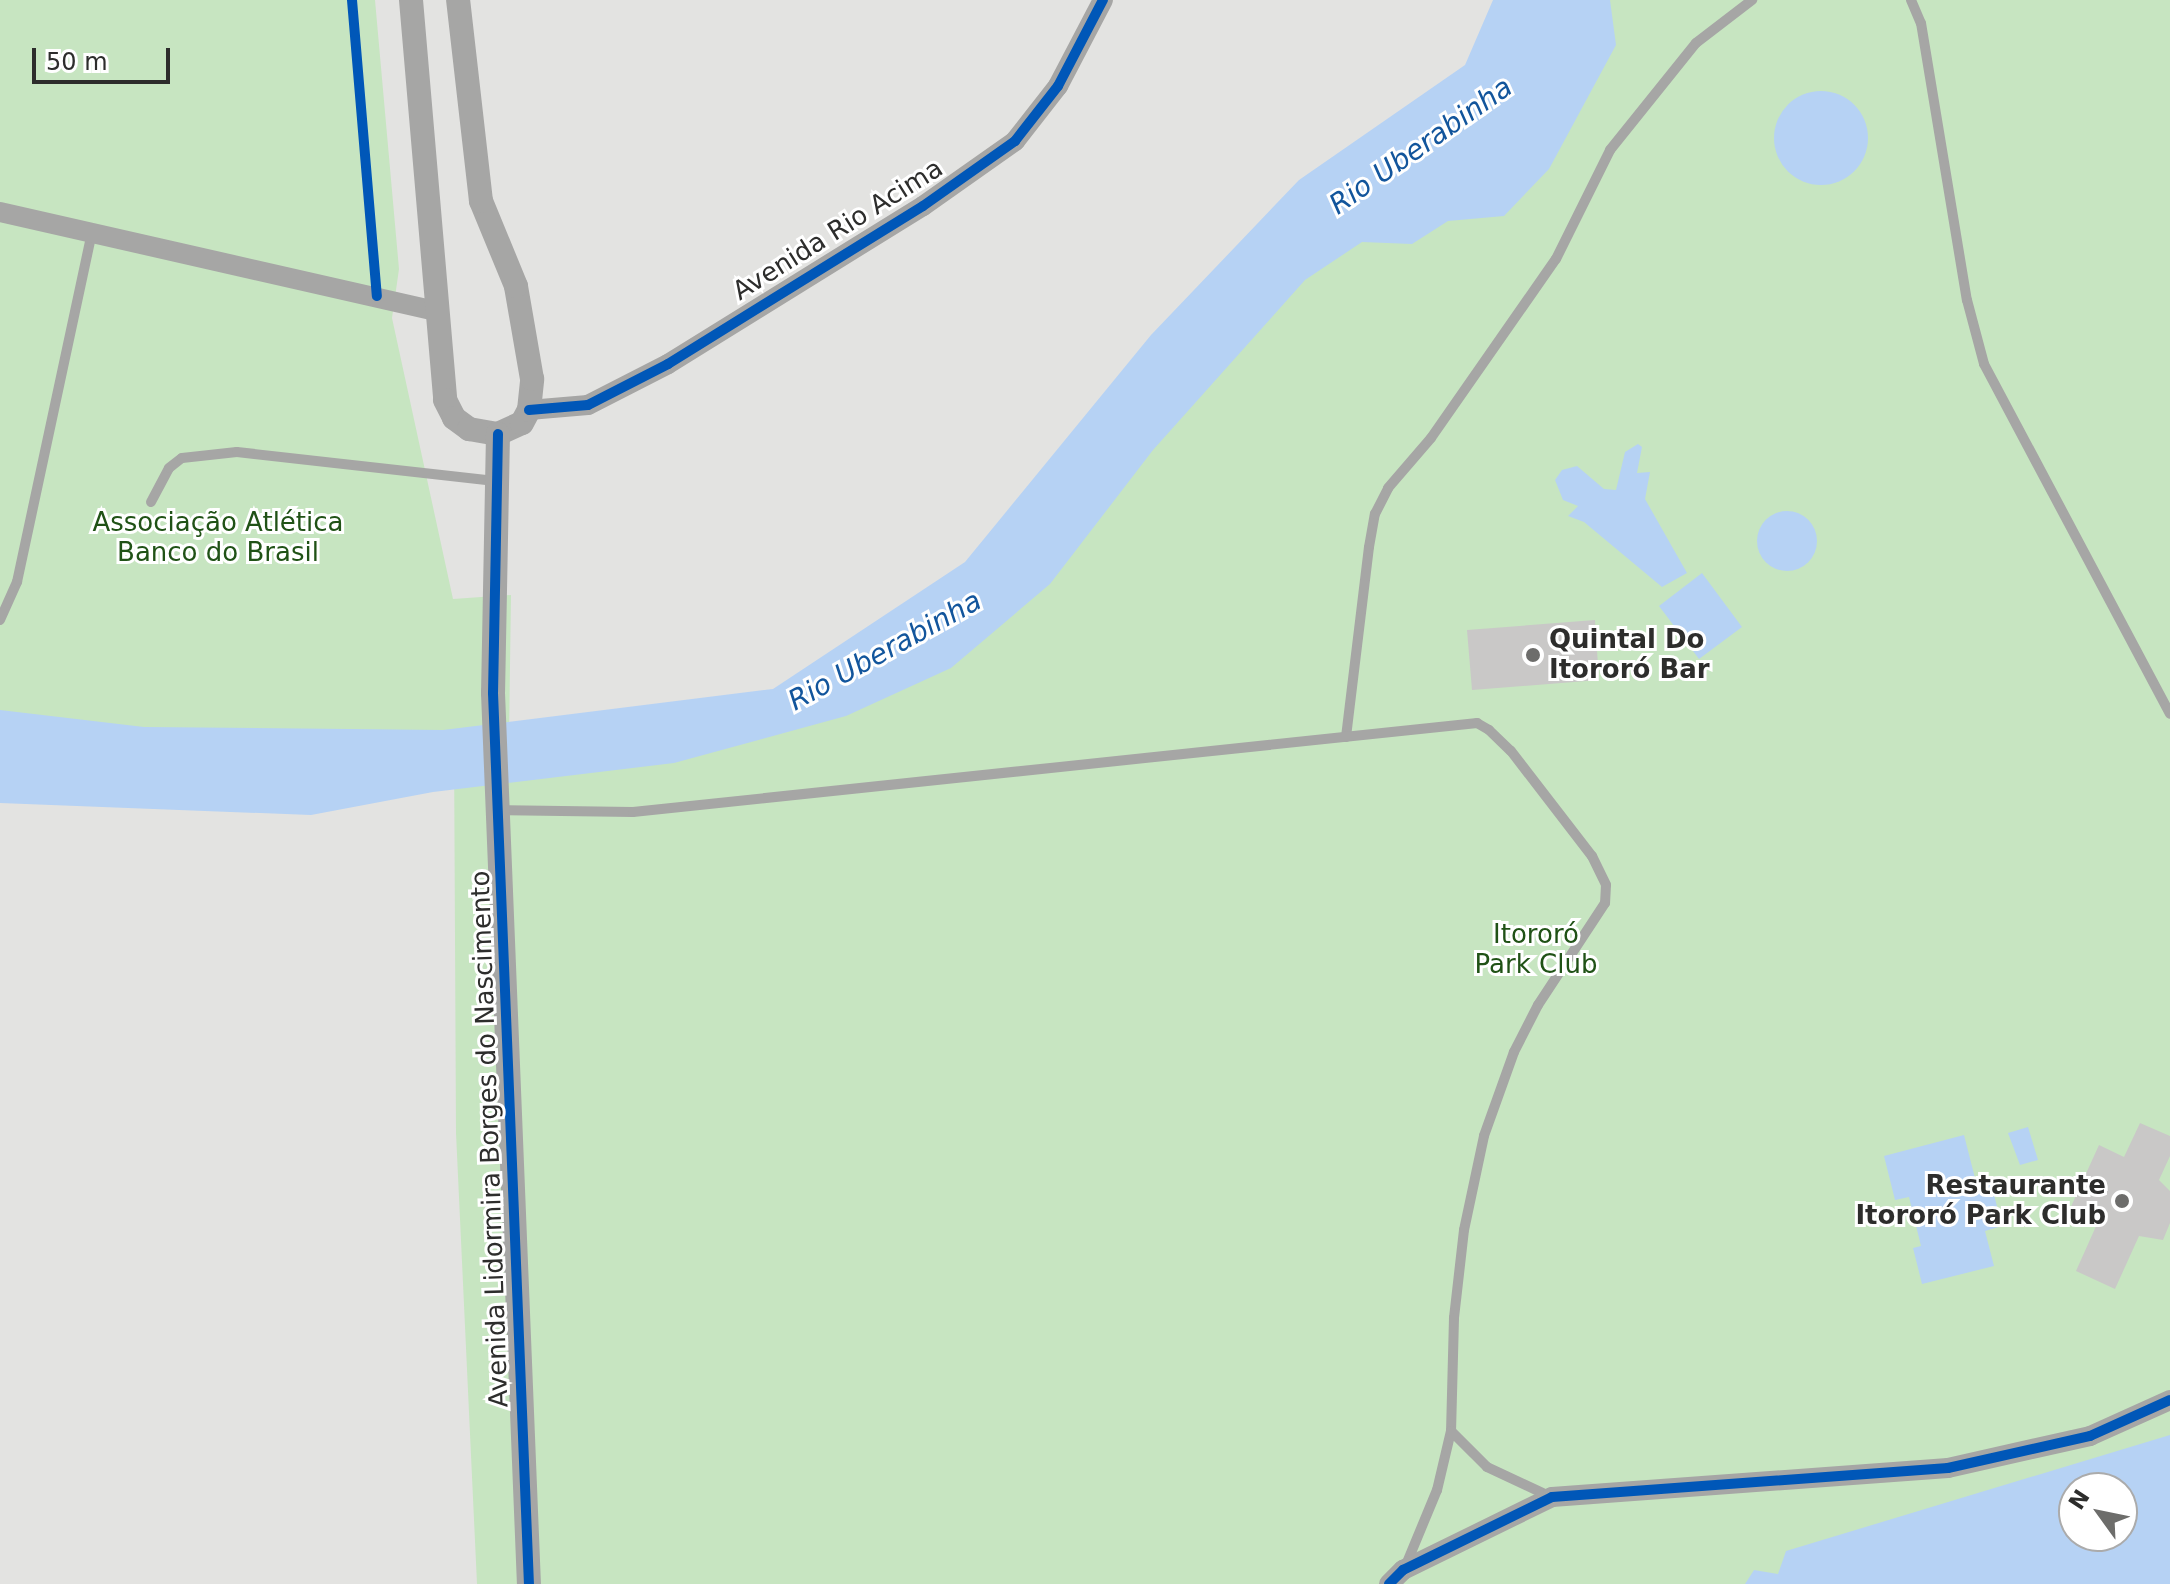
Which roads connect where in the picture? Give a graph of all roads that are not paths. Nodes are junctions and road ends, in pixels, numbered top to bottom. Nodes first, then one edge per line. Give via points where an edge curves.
1 (411, 0) edge
2 (458, 0) edge
3 (1103, 0) edge
4 (1752, 0) edge
5 (1911, 0) edge
6 (0, 212) edge
7 (92, 232) junction
8 (439, 312) junction
9 (529, 410) junction
10 (498, 434) junction
11 (497, 481) junction
12 (151, 502) dead end
13 (0, 620) edge
14 (2170, 714) edge
15 (1346, 737) junction
16 (498, 810) junction
17 (2170, 1400) edge
18 (1451, 1431) junction
19 (1552, 1497) junction
20 (1396, 1577) edge
21 (529, 1584) edge

1 - 8 street
2 - 9 street via 481,201 516,286 527,331
3 - 9 street, Avenida Rio Acima via 1058,86 1003,149 923,206 668,364 588,405
4 - 15 lane via 1696,43 1610,150 1556,259 1431,438 1388,488 1375,514 1369,547
5 - 14 lane via 1921,23 1967,300 1984,364
6 - 7 street
7 - 8 street
7 - 13 lane via 17,582
8 - 10 street via 445,400 454,418 469,429
9 - 10 street via 513,431
10 - 11 street, Avenida Lidormira Borges do Nascimento
11 - 12 lane via 237,452 182,458 169,468
11 - 16 street, Avenida Lidormira Borges do Nascimento via 493,693
15 - 16 lane via 633,812
15 - 18 lane via 1483,725 1529,774 1592,856 1606,885 1605,903 1595,923 1547,989 1514,1052 1484,1136 1459,1274
16 - 21 street, Avenida Lidormira Borges do Nascimento
17 - 19 street via 2090,1436 1948,1468
18 - 19 lane via 1487,1467
18 - 20 lane via 1437,1490
19 - 20 street

